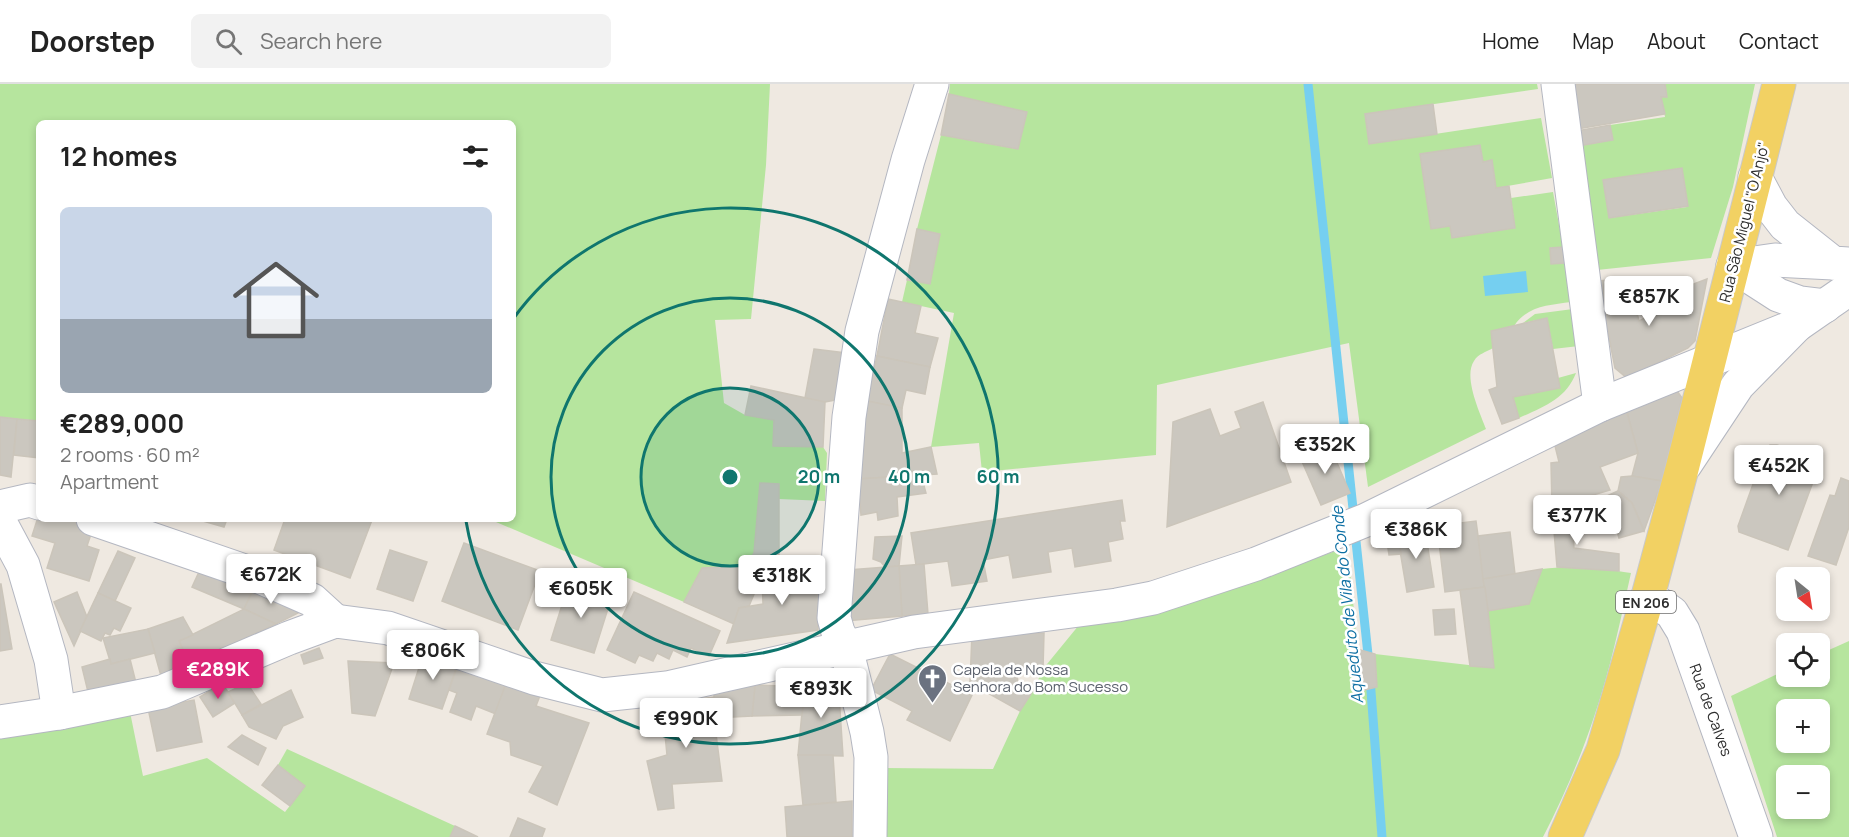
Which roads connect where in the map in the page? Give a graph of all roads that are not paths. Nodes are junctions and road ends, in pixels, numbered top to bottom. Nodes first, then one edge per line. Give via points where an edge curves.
1 (932, 84) edge
2 (1558, 84) edge
3 (1779, 84) edge
4 (1755, 177) junction
5 (1733, 266) junction
6 (1839, 280) edge
7 (1797, 325) junction
8 (1709, 360) junction
9 (1600, 405) junction
10 (1682, 469) junction
11 (36, 502) edge
12 (0, 507) edge
13 (0, 522) edge
14 (102, 522) edge
15 (1648, 596) junction
16 (335, 621) junction
17 (846, 648) junction
18 (60, 713) junction
19 (0, 722) edge
20 (870, 837) edge
21 (1565, 837) edge
22 (1756, 837) edge

1 - 17 street via 862,331 849,417 834,618
2 - 9 street
3 - 4 main road, Rua São Miguel "O Anjo" / EN 206
4 - 5 main road, Rua São Miguel "O Anjo" / EN 206
4 - 6 street via 1785,225
5 - 6 street via 1775,260
5 - 6 street via 1778,295 1800,303
5 - 8 main road, Rua São Miguel "O Anjo" / EN 206
6 - 7 street
7 - 8 street
7 - 10 street via 1738,386
8 - 9 street
8 - 10 main road, EN 206
9 - 17 street via 1366,520 1217,578 1117,605 914,632
10 - 15 main road, EN 206
11 - 12 street
13 - 18 street via 23,565 51,660
14 - 16 street via 253,574 312,600
15 - 21 main road, EN 206 via 1602,750
15 - 22 street, Rua de Calves via 1672,613 1683,631
16 - 17 street via 388,628 534,678 602,695 667,688
16 - 18 street via 162,692
17 - 20 street via 871,757
18 - 19 street

